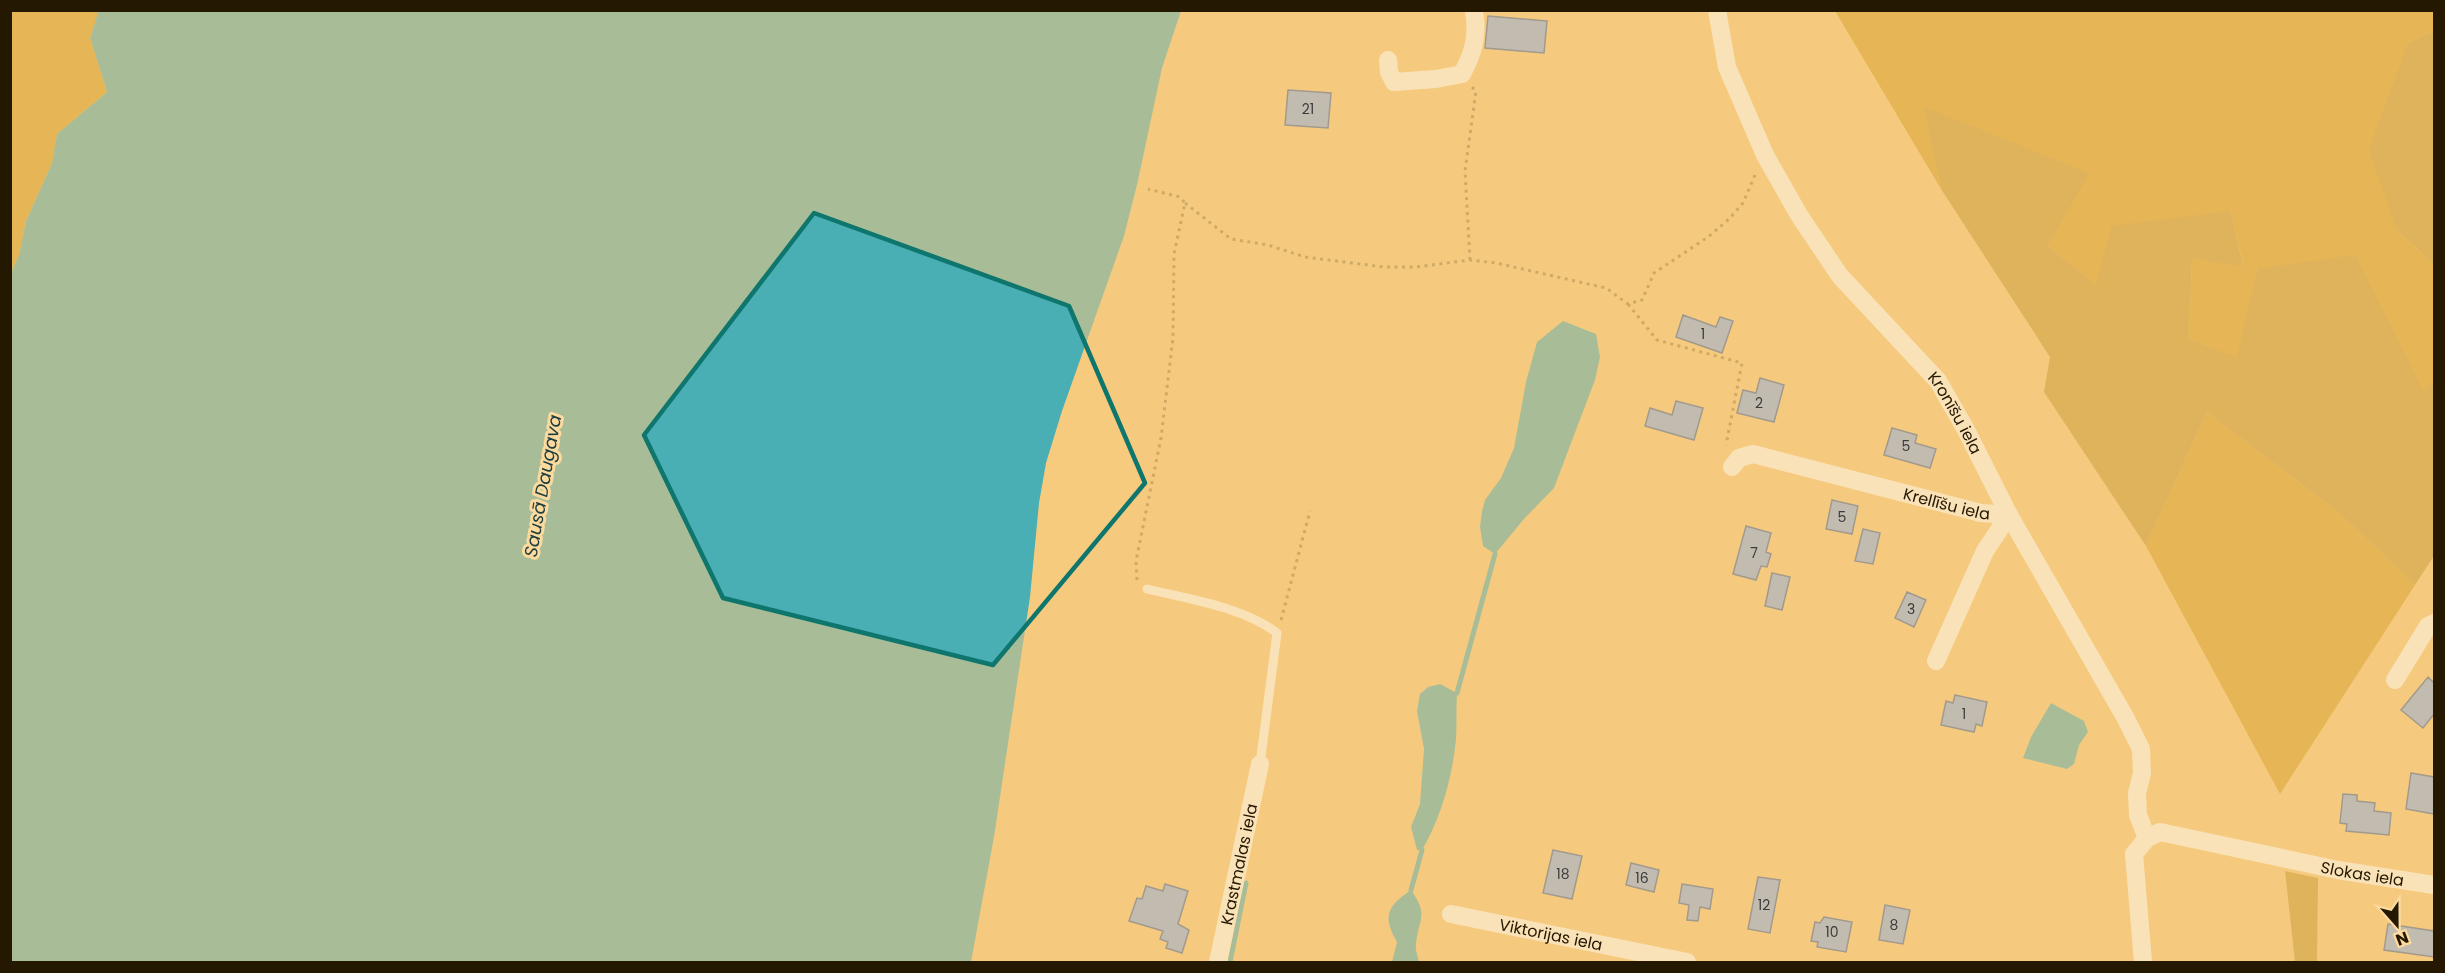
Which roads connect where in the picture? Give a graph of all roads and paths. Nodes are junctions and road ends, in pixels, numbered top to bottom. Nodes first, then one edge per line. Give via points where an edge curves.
1 (1474, 10) edge
2 (1717, 10) edge
3 (1388, 60) dead end
4 (1462, 74) junction
5 (1766, 155) junction
6 (1148, 189) dead end
7 (1185, 203) junction
8 (1470, 260) junction
9 (1628, 304) junction
10 (1726, 445) dead end
11 (1732, 467) dead end
12 (1310, 511) dead end
13 (2009, 515) junction
14 (1147, 589) joint
15 (2434, 624) edge
16 (1278, 633) junction
17 (1936, 661) dead end
18 (2395, 680) dead end
19 (1260, 764) joint
20 (2147, 838) junction
21 (2434, 885) edge
22 (1451, 914) dead end
23 (1218, 963) edge
24 (1687, 963) edge
25 (2143, 963) edge

1 - 4 street via 1474,53
2 - 5 street, Kronīšu iela via 1727,67
3 - 4 street via 1394,82
4 - 8 path via 1476,91 1465,171
5 - 9 path via 1743,203 1730,219 1654,273 1642,300
5 - 13 street, Kronīšu iela via 1799,215 1840,276 1938,381
6 - 7 path
7 - 8 path via 1231,239 1305,257 1384,267
7 - 14 path via 1174,254 1173,338 1161,438 1136,561 1135,574 1139,584
8 - 9 path via 1596,285
9 - 10 path via 1657,340 1742,363
11 - 13 street, Krellīšu iela via 1739,458 1754,454 1981,513
12 - 16 path
13 - 17 street, Krellīšu iela via 1985,551
13 - 20 street, Kronīšu iela via 2141,749 2138,815
14 - 16 lane via 1229,609 1264,622
15 - 18 street via 2428,626
16 - 19 lane
19 - 23 street, Krastmalas iela
20 - 21 street, Slokas iela via 2160,832
20 - 25 street via 2134,854
22 - 24 street, Viktorijas iela

